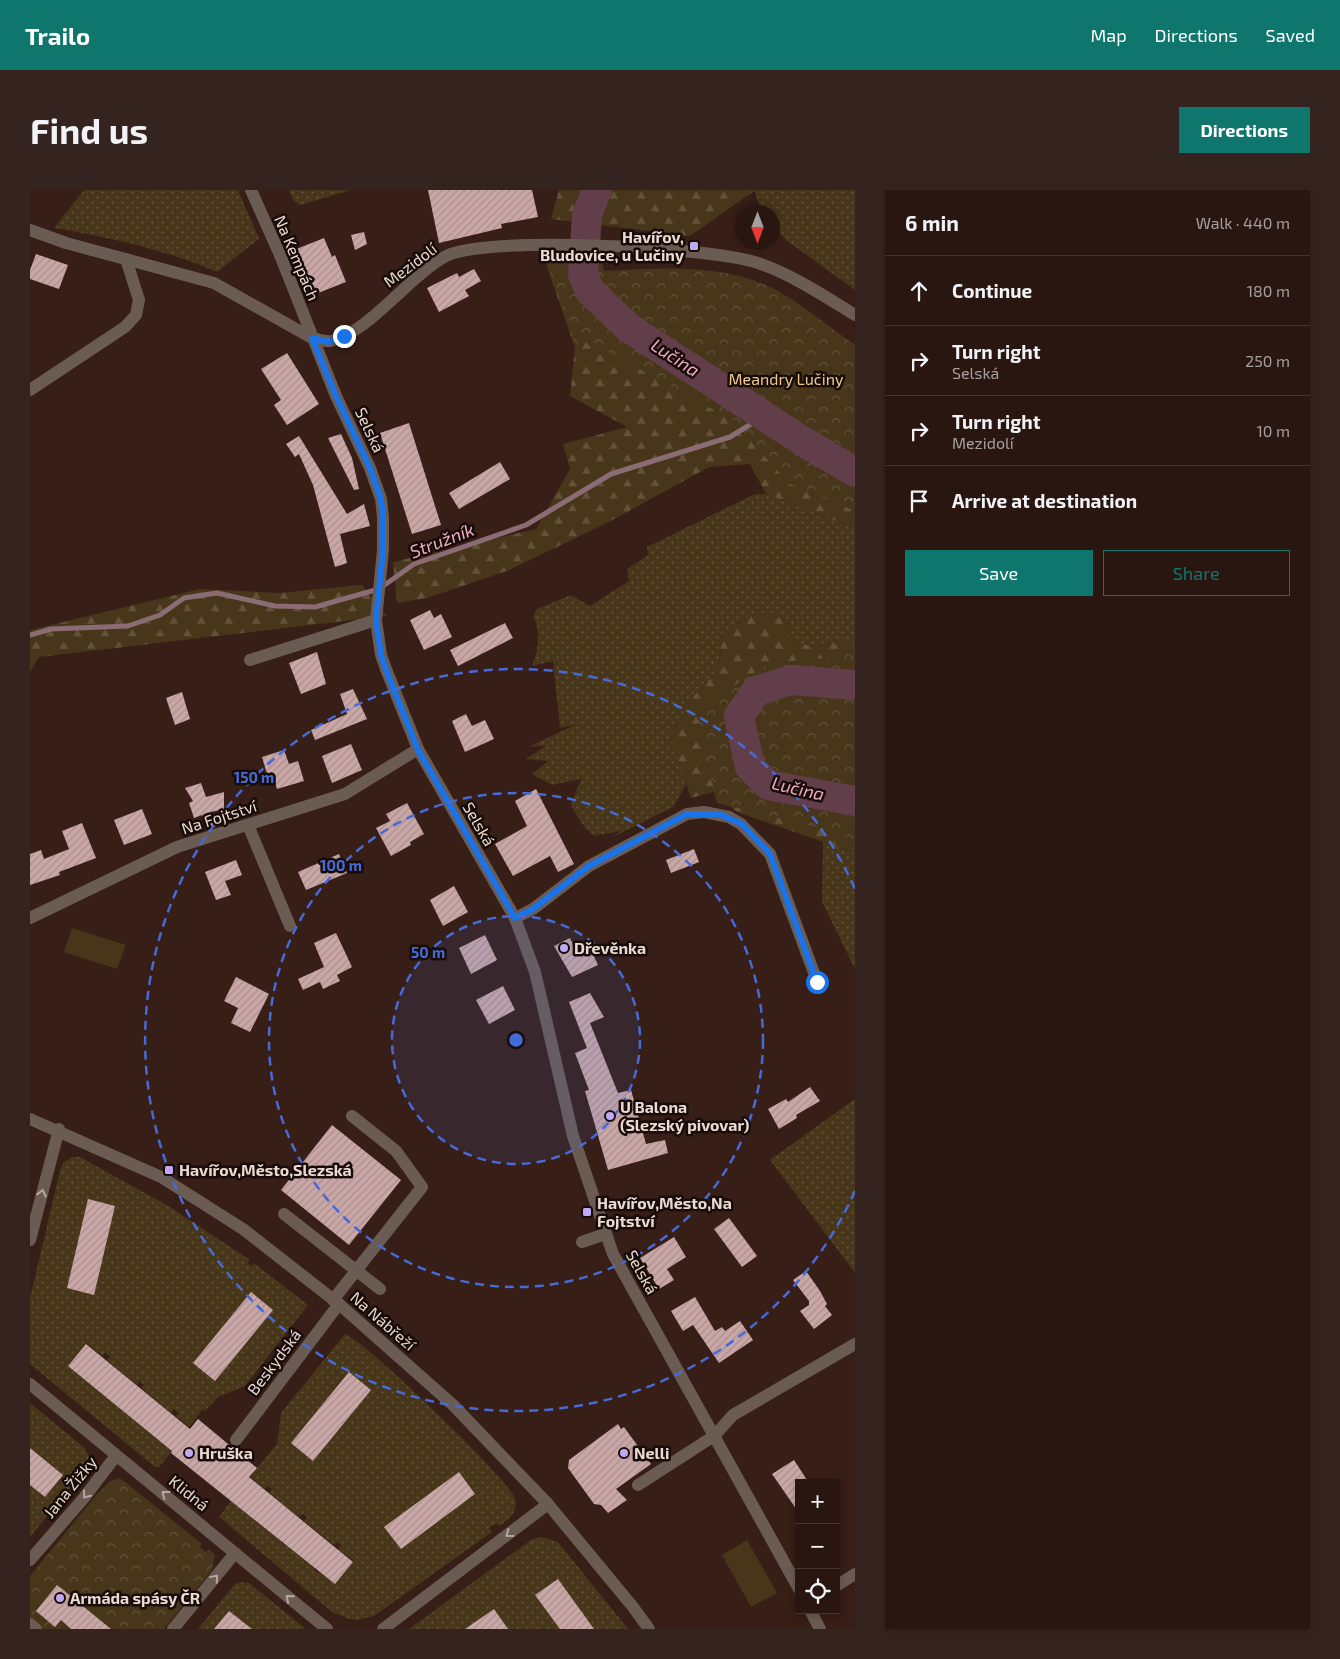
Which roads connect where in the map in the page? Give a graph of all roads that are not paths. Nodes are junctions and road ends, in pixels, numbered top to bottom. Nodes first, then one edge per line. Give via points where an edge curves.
1 (251, 190) edge
2 (30, 230) edge
3 (126, 259) junction
4 (855, 315) edge
5 (312, 338) junction
6 (30, 390) edge
7 (376, 620) junction
8 (250, 660) dead end
9 (418, 750) junction
10 (248, 825) junction
11 (30, 918) edge
12 (515, 918) junction
13 (290, 926) dead end
14 (817, 982) dead end
15 (352, 1116) dead end
16 (30, 1118) edge
17 (59, 1129) junction
18 (284, 1214) dead end
19 (604, 1234) junction
20 (30, 1240) edge
21 (582, 1242) dead end
22 (356, 1272) junction
23 (380, 1289) dead end
24 (336, 1302) junction
25 (855, 1344) edge
26 (30, 1384) edge
27 (714, 1436) junction
28 (236, 1440) dead end
29 (116, 1456) junction
30 (638, 1485) dead end
31 (548, 1504) junction
32 (236, 1553) junction
33 (30, 1560) edge
34 (855, 1574) edge
35 (795, 1582) edge
36 (840, 1583) edge
37 (812, 1614) edge
38 (30, 1624) edge
39 (36, 1629) edge
40 (173, 1629) edge
41 (327, 1629) edge
42 (384, 1629) edge
43 (649, 1629) edge
44 (820, 1629) edge

1 - 5 street, Na Kempách
2 - 3 street
3 - 5 street via 214,283
3 - 6 street via 139,300 136,315 125,327
4 - 5 street, Mezidolí via 794,278 757,262 695,251 482,247 448,255 420,273 370,318 344,336 329,342
5 - 7 street, Selská via 376,482 383,517 382,570
7 - 8 street
7 - 9 street, Selská via 381,655
9 - 10 street, Na Fojtství via 345,794
9 - 12 street, Selská
10 - 11 street, Na Fojtství via 177,847
10 - 13 street
12 - 14 street via 533,909 589,866 687,814 719,814 742,824 770,854
12 - 19 street, Selská via 536,972 573,1136
15 - 22 street, Beskydská via 396,1151 422,1187
16 - 17 street, Na Nábřeží
20 -> 17 street
17 - 24 street, Na Nábřeží via 161,1177 244,1230
18 - 22 street
19 - 21 street
19 - 27 street, Selská
22 - 23 street
22 - 24 street, Beskydská
24 - 28 street, Beskydská
24 - 31 street, Na Nábřeží via 453,1405
25 - 27 street via 733,1415
26 - 29 street, Klidná
27 - 30 street
27 - 35 street, Selská
32 -> 29 street, Klidná
29 -> 33 street, Jana Žižky
31 -> 42 street
31 - 43 street, Na Nábřeží
40 -> 32 street
41 -> 32 street, Klidná
34 - 36 street
37 - 44 street
38 - 39 street

